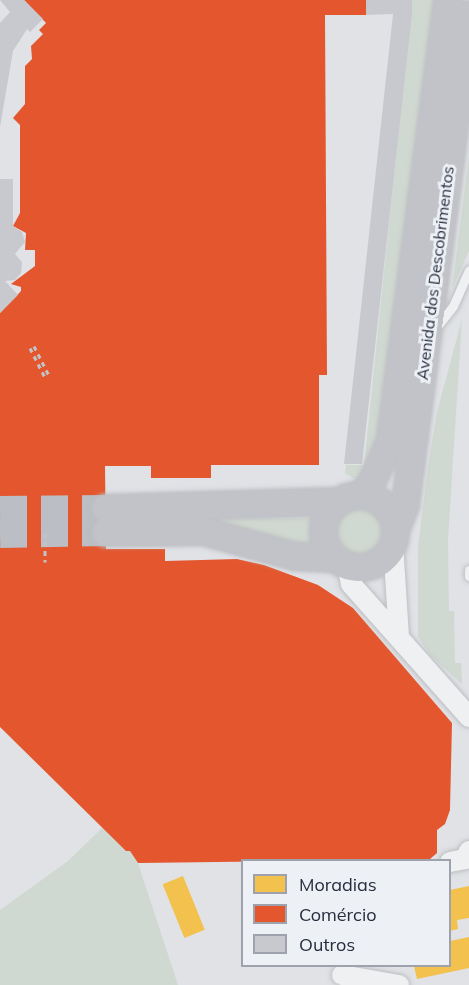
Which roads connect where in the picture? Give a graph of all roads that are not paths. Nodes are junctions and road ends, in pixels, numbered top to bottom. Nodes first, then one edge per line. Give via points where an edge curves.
1 (447, 0) edge
2 (469, 14) edge
3 (469, 270) edge
4 (427, 340) junction
5 (349, 498) junction
6 (394, 537) junction
7 (341, 562) junction
8 (469, 570) edge
9 (469, 576) edge
10 (399, 638) junction
11 (469, 701) edge
12 (469, 716) edge
13 (469, 851) edge
14 (451, 862) edge
15 (342, 975) edge
16 (399, 985) edge

1 - 5 main road, Avenida dos Descobrimentos via 390,441 376,476
2 - 4 main road, Avenida dos Descobrimentos
3 - 4 lane via 453,306
4 - 6 main road, Avenida dos Descobrimentos via 405,504
5 - 6 main road via 384,504
5 - 7 main road via 325,519 323,533
5 - 7 main road via 106,520 203,531 295,556
6 - 7 main road via 381,559 361,567
6 - 10 street
7 - 10 street via 351,584
8 - 9 lane
10 - 12 street
11 - 12 lane
13 - 14 street via 465,859
15 - 16 street

